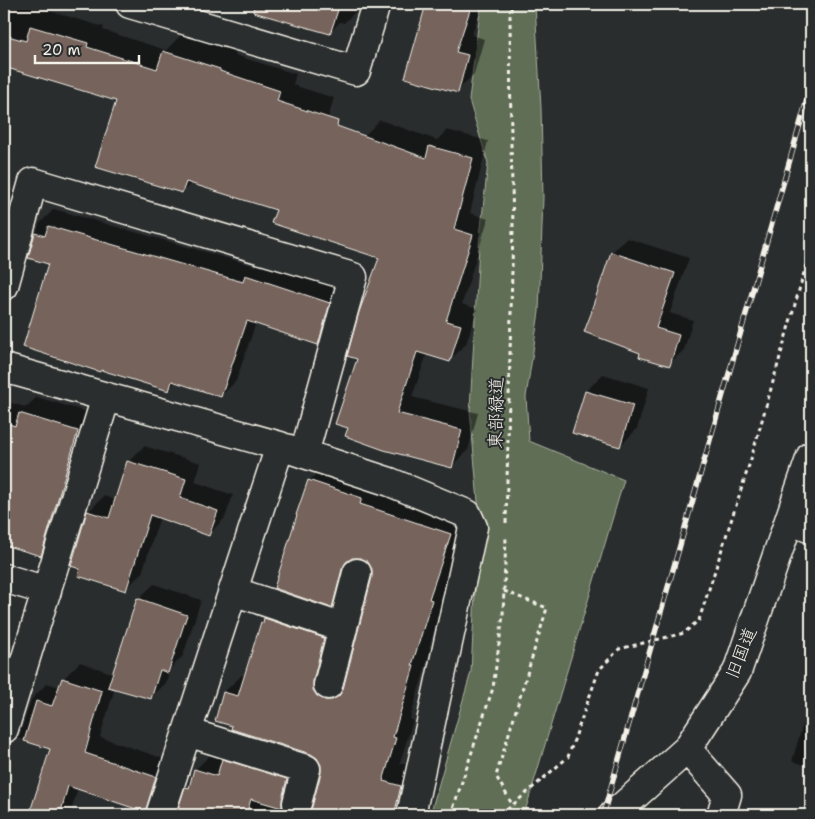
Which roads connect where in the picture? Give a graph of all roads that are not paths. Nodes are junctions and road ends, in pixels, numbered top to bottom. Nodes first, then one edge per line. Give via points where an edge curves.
1 (130, 4) edge
2 (376, 4) edge
3 (188, 12) edge
4 (4, 286) edge
5 (4, 368) edge
6 (106, 397) junction
7 (292, 450) junction
8 (811, 456) edge
9 (800, 524) edge
10 (357, 573) dead end
11 (4, 578) edge
12 (233, 590) junction
13 (46, 591) junction
14 (343, 628) junction
15 (328, 685) dead end
16 (4, 729) edge
17 (187, 732) junction
18 (687, 749) junction
19 (297, 804) dead end
20 (160, 815) edge
21 (411, 815) edge
22 (613, 815) edge
23 (720, 815) edge

1 - 3 street
2 - 3 street via 356,71
4 - 7 street via 33,182 353,277
5 - 6 street
6 - 7 street
6 - 13 street
7 - 12 street
7 - 21 street via 390,482 467,514 473,527
8 - 9 street, 旧国道
9 - 18 street, 旧国道 via 737,672
10 - 14 street
11 - 13 street
12 - 14 street
12 - 17 street
13 - 16 street
14 - 15 street
17 - 19 street via 306,769
17 - 20 street
18 - 22 street, 旧国道
18 - 23 street via 726,795

